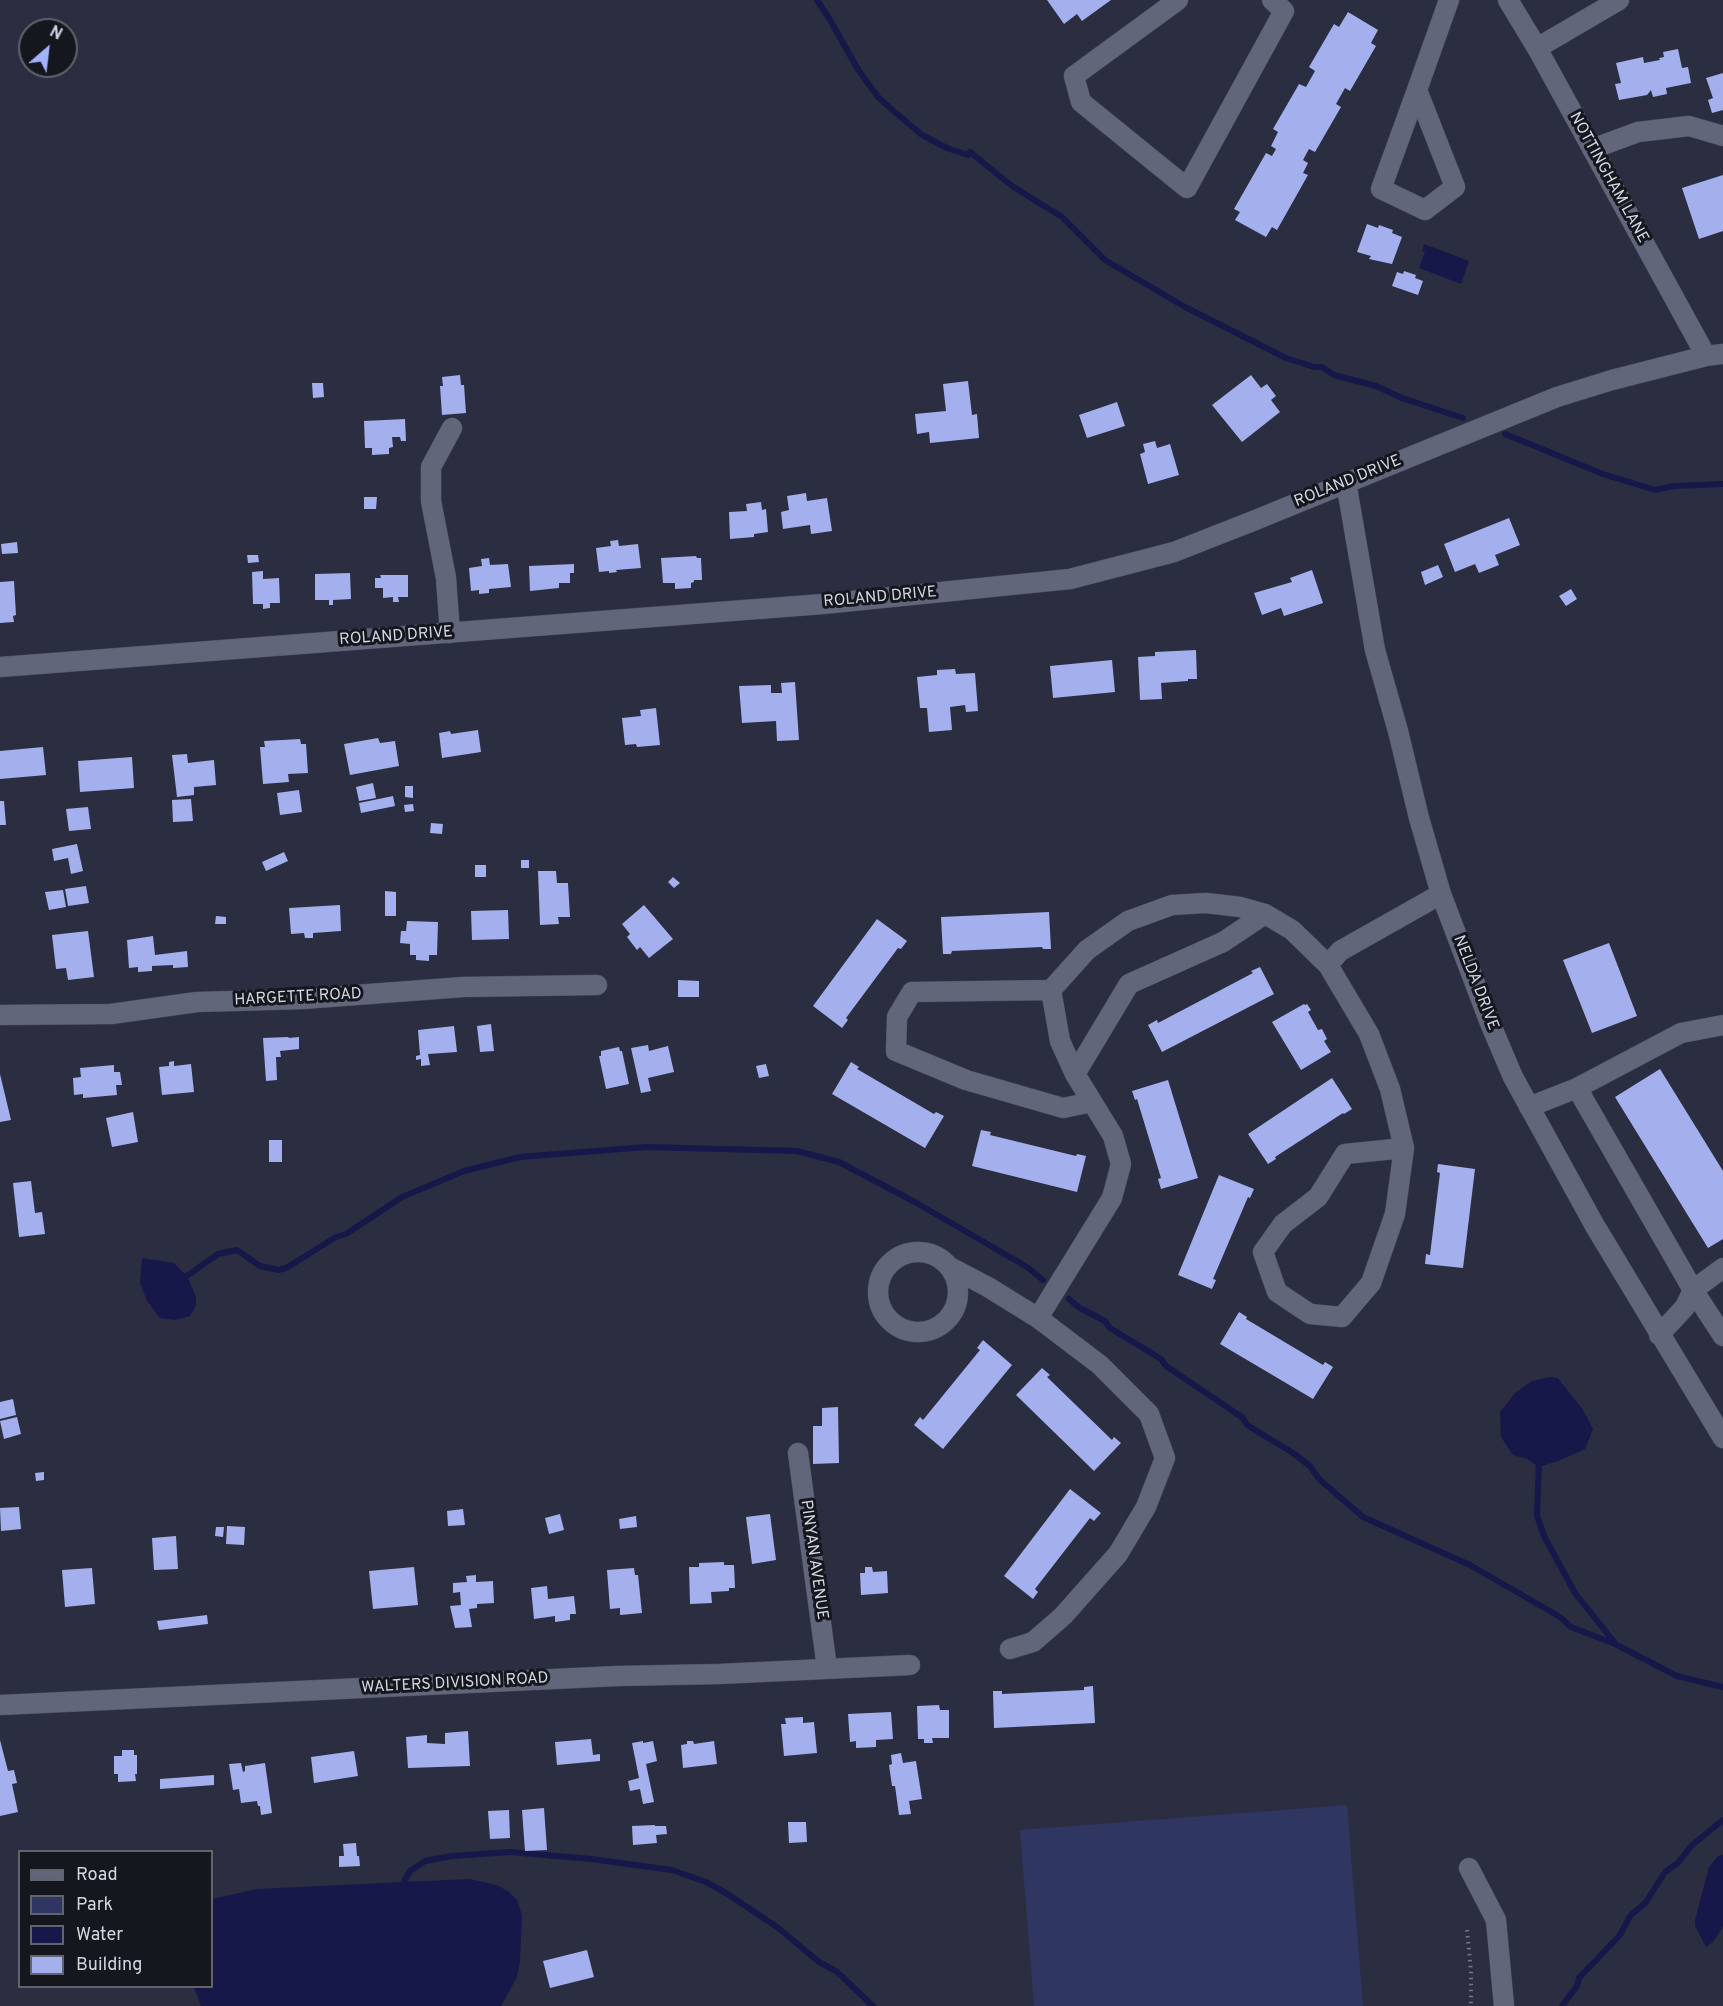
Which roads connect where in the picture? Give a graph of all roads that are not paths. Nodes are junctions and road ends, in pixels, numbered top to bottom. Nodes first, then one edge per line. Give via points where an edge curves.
1 (1178, 0) edge
2 (1272, 0) edge
3 (1449, 0) edge
4 (1508, 0) edge
5 (1619, 0) edge
6 (1537, 48) junction
7 (1417, 90) junction
8 (1723, 136) edge
9 (1592, 149) junction
10 (1714, 355) edge
11 (452, 428) dead end
12 (1347, 482) junction
13 (450, 633) junction
14 (0, 667) edge
15 (1441, 894) junction
16 (1265, 914) junction
17 (1328, 966) junction
18 (597, 985) dead end
19 (1051, 990) junction
20 (0, 1016) edge
21 (1723, 1024) edge
22 (1075, 1074) junction
23 (1576, 1088) junction
24 (1092, 1102) junction
25 (1529, 1107) junction
26 (1404, 1148) junction
27 (948, 1266) junction
28 (1723, 1268) edge
29 (1693, 1290) junction
30 (1038, 1318) junction
31 (1659, 1335) junction
32 (1723, 1336) edge
33 (1723, 1438) edge
34 (798, 1453) dead end
35 (1010, 1649) dead end
36 (910, 1665) dead end
37 (827, 1668) junction
38 (0, 1705) edge
39 (1469, 1868) dead end
40 (1504, 2006) edge

1 - 2 street via 1074,76 1081,102 1187,188 1284,11
3 - 7 street
4 - 6 street, NOTTINGHAM LANE
5 - 6 street
6 - 9 street, NOTTINGHAM LANE
7 - 7 street via 1381,189 1425,210 1455,187
8 - 9 street via 1689,126 1638,132
9 - 10 street, NOTTINGHAM LANE
10 - 12 street, ROLAND DRIVE via 1557,397
11 - 13 street via 431,467 431,501 446,578
12 - 13 street, ROLAND DRIVE via 1174,552 1071,579 823,604
12 - 15 street, NELDA DRIVE via 1375,650
13 - 14 street, ROLAND DRIVE
15 - 17 street via 1340,951
15 - 25 street, NELDA DRIVE via 1490,1023
16 - 17 street via 1292,930
16 - 19 street via 1206,903 1172,905 1128,921 1087,950
16 - 22 street via 1223,942 1129,984
17 - 26 street via 1369,1034 1390,1089
18 - 20 street, HARGETTE ROAD via 463,987 197,1002 111,1014
19 - 22 street via 1060,1041
19 - 24 street via 912,992 897,1017 896,1051 966,1080 1064,1108
21 - 23 street via 1681,1033
22 - 24 street
23 - 25 street
23 - 29 street
24 - 30 street via 1113,1136 1121,1164 1112,1198
25 - 31 street, NELDA DRIVE
26 - 26 street via 1395,1214 1371,1283 1342,1317 1310,1314 1277,1292 1263,1252 1283,1224 1318,1197 1345,1154
27 - 27 street via 927,1253 914,1252 891,1262 883,1271 878,1296 888,1319 912,1332 939,1326 956,1305 956,1278
27 - 30 street
28 - 29 street
29 - 31 street via 1685,1307
29 - 32 street
30 - 35 street via 1100,1365 1149,1414 1165,1458 1146,1507 1118,1554 1063,1616 1033,1642
31 - 33 street, NELDA DRIVE
34 - 37 street, PINYAN AVENUE
36 - 37 street, WALTERS DIVISION ROAD
37 - 38 street, WALTERS DIVISION ROAD
39 - 40 street via 1496,1920

